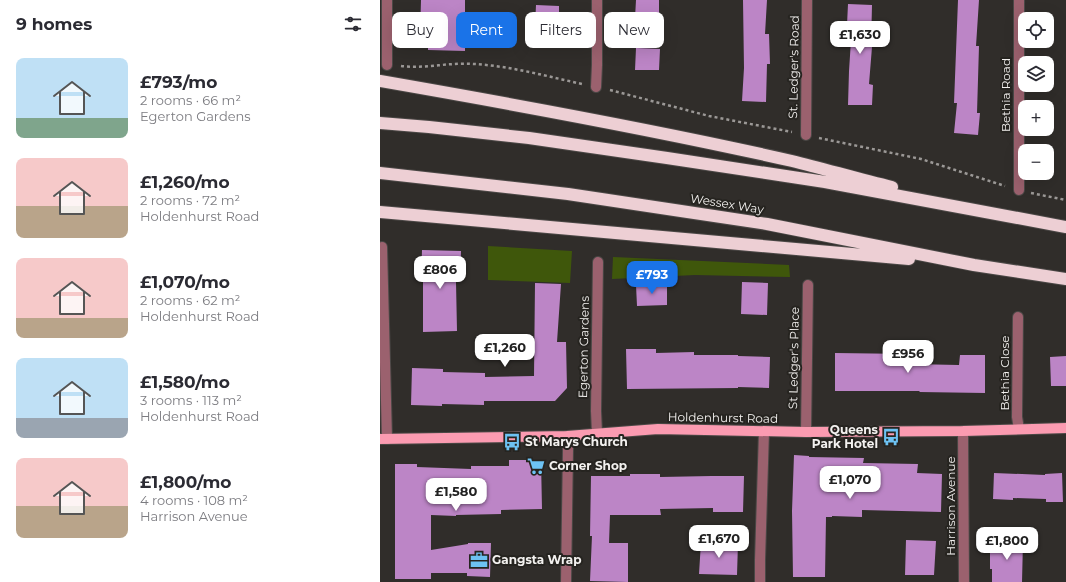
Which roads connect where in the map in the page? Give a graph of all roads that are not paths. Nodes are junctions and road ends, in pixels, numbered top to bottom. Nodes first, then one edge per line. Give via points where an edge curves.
1 (387, 0) edge
2 (597, 0) edge
3 (807, 0) edge
4 (1019, 0) edge
5 (387, 65) road end
6 (380, 81) edge
7 (596, 87) road end
8 (380, 123) edge
9 (806, 135) road end
10 (380, 173) edge
11 (1019, 190) road end
12 (380, 212) edge
13 (990, 213) junction
14 (1066, 227) edge
15 (382, 247) dead end
16 (598, 262) dead end
17 (974, 265) junction
18 (1066, 279) edge
19 (808, 285) dead end
20 (1018, 317) dead end
21 (1066, 428) edge
22 (1018, 429) junction
23 (963, 431) junction
24 (764, 432) junction
25 (806, 432) junction
26 (597, 433) junction
27 (567, 436) junction
28 (383, 439) edge
29 (566, 582) edge
30 (760, 582) edge
31 (964, 582) edge

1 - 5 street
2 - 7 street
3 - 9 street, St. Ledger's Road
4 - 11 street, Bethia Road
6 - 13 highway via 639,129 793,162
8 - 13 highway via 529,138 826,182
10 - 17 highway, Wessex Way via 568,194 681,210 768,224
12 - 17 highway
13 - 14 highway
15 - 28 street
16 - 26 street, Egerton Gardens
17 - 18 highway, Wessex Way
19 - 25 street, St Ledger's Place
20 - 22 street, Bethia Close
21 - 22 main road, Holdenhurst Road
22 - 23 main road, Holdenhurst Road
23 - 25 main road, Holdenhurst Road
23 - 31 street, Harrison Avenue
24 - 25 main road, Holdenhurst Road
24 - 26 main road, Holdenhurst Road via 658,430
24 - 30 street
26 - 27 main road, Holdenhurst Road
27 - 28 main road, Holdenhurst Road
27 - 29 street

